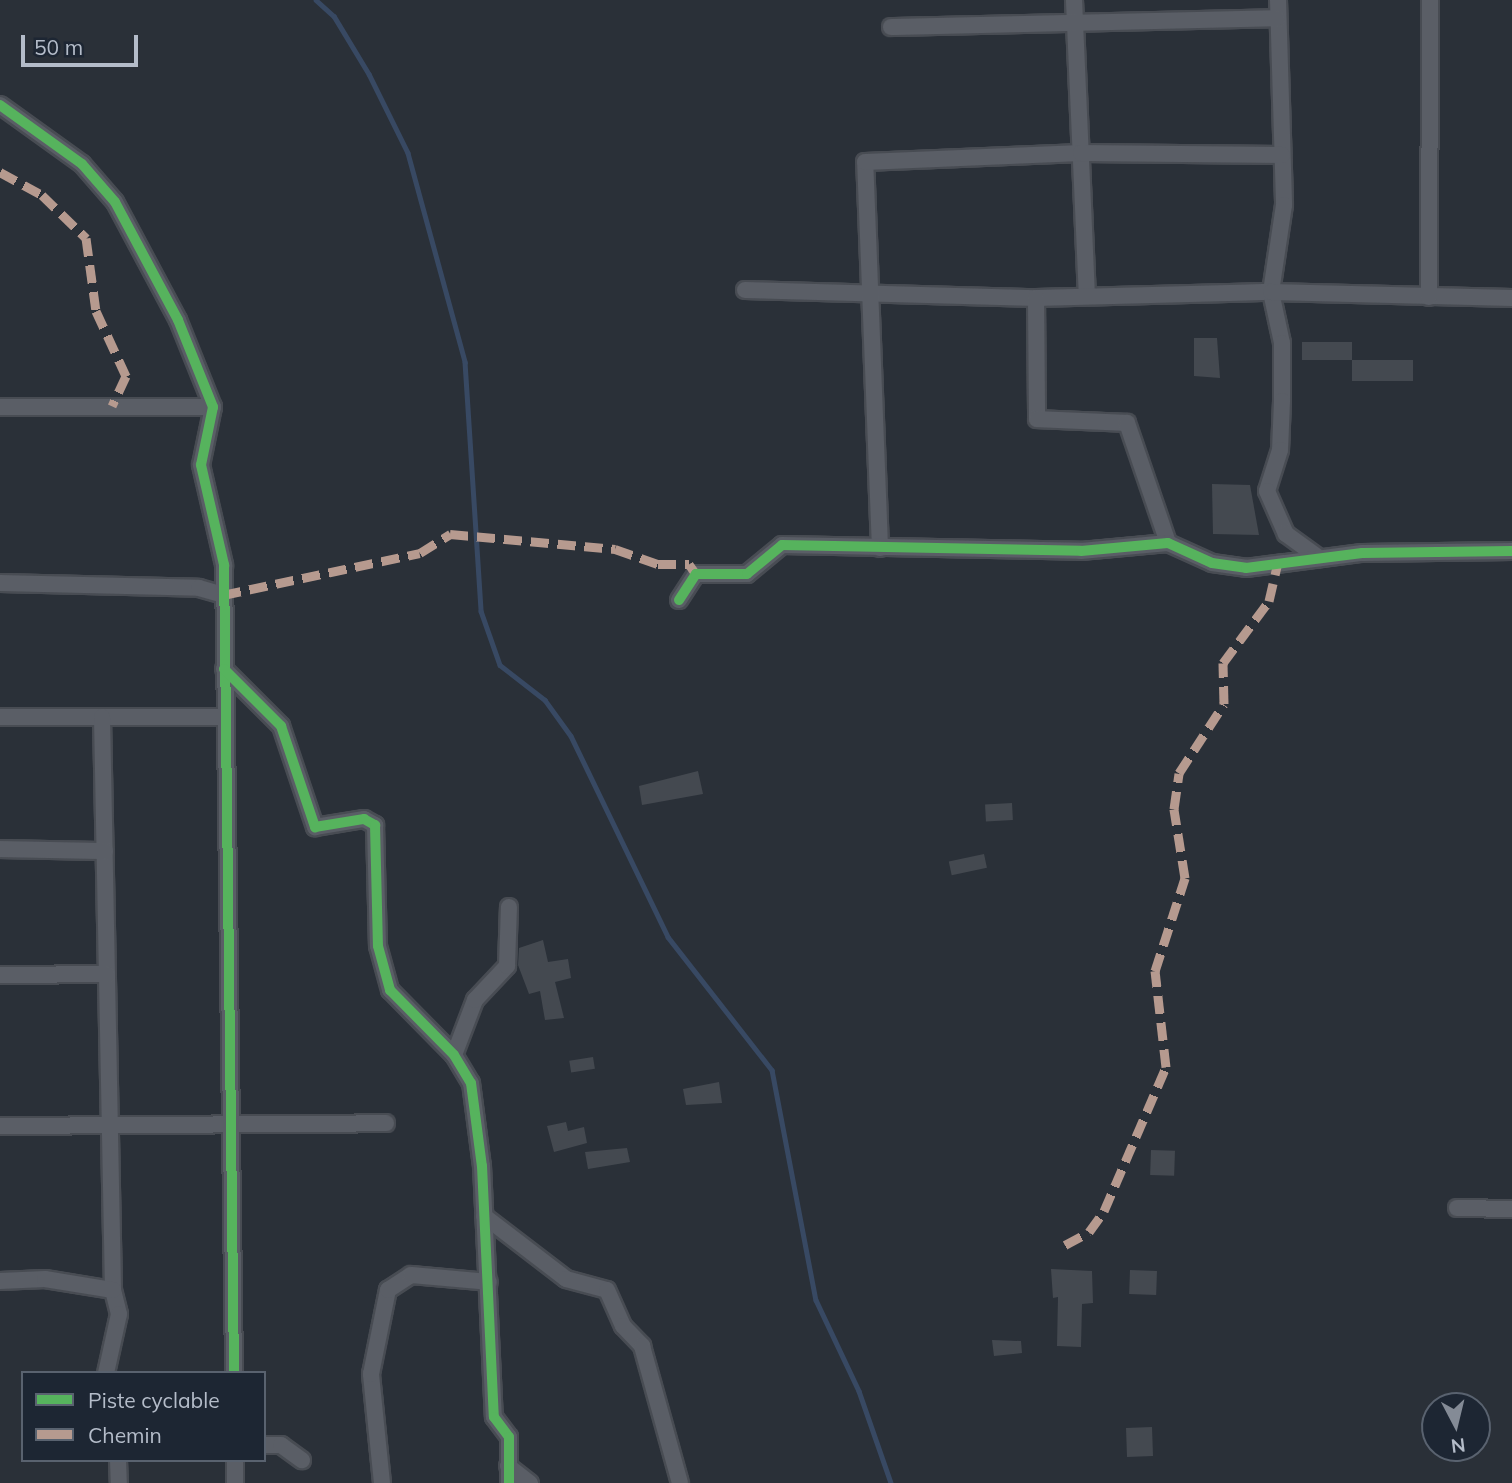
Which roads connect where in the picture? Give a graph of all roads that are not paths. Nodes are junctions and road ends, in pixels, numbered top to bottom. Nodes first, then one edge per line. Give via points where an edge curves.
1 (1074, 0) edge
2 (1278, 0) edge
3 (1430, 0) edge
4 (1277, 18) junction
5 (1075, 23) junction
6 (891, 27) dead end
7 (0, 105) edge
8 (1081, 153) junction
9 (1282, 155) junction
10 (745, 290) dead end
11 (867, 292) junction
12 (1271, 292) junction
13 (1087, 295) junction
14 (1429, 297) junction
15 (1036, 298) junction
16 (1512, 298) edge
17 (0, 407) edge
18 (213, 407) junction
19 (1168, 544) junction
20 (880, 548) junction
21 (1512, 551) edge
22 (1319, 558) junction
23 (0, 583) edge
24 (223, 595) junction
25 (679, 600) dead end
26 (224, 669) junction
27 (0, 718) edge
28 (102, 718) junction
29 (225, 718) junction
30 (0, 849) edge
31 (105, 851) junction
32 (509, 907) dead end
33 (107, 974) junction
34 (0, 975) edge
35 (454, 1055) junction
36 (386, 1123) dead end
37 (230, 1124) junction
38 (110, 1125) junction
39 (0, 1126) edge
40 (1457, 1208) dead end
41 (1512, 1209) edge
42 (484, 1216) junction
43 (0, 1281) edge
44 (489, 1282) junction
45 (113, 1290) junction
46 (107, 1371) edge
47 (234, 1371) edge
48 (266, 1445) edge
49 (302, 1460) dead end
50 (118, 1462) edge
51 (235, 1462) edge
52 (509, 1475) edge
53 (119, 1483) edge
54 (235, 1483) edge
55 (382, 1483) edge
56 (530, 1483) edge
57 (680, 1483) edge

1 - 5 street
2 - 4 street
3 - 14 street
4 - 5 street
4 - 9 street
5 - 6 street
5 - 8 street
7 - 18 street via 82,164 115,202 178,320
8 - 9 street
8 - 11 street via 864,162
8 - 13 street
9 - 12 street via 1284,205
10 - 11 street
11 - 15 street
11 - 20 street
12 - 13 street
12 - 14 street
12 - 22 street via 1282,344 1282,401 1280,450 1267,491 1286,534
13 - 15 street
14 - 16 street
15 - 19 street via 1037,419 1127,423
17 - 18 street
18 - 24 street via 201,465 219,525
19 - 20 street via 1082,551
19 - 22 street via 1212,563 1246,568
20 - 25 street via 782,545 753,572 696,574
21 - 22 street
23 - 24 street via 200,588
24 - 26 street
26 - 29 street
26 - 35 street via 281,726 315,827 364,819 375,825 384,973 402,1008
27 - 28 street
28 - 29 street
28 - 31 street
29 - 37 street
30 - 31 street
31 - 33 street
32 - 35 street via 507,966 475,1000
33 - 34 street
33 - 38 street
35 - 42 street via 476,1101
36 - 37 street
37 - 38 street
37 - 47 street
38 - 39 street
38 - 45 street
40 - 41 street
42 - 44 street
42 - 57 street via 566,1279 609,1293 622,1326 642,1346
43 - 45 street via 45,1279
44 - 52 street via 494,1417 509,1437
44 - 55 street via 411,1275 388,1290 372,1374
45 - 46 street via 119,1327
48 - 49 street via 281,1445
50 - 53 street
51 - 54 street
52 - 56 street

